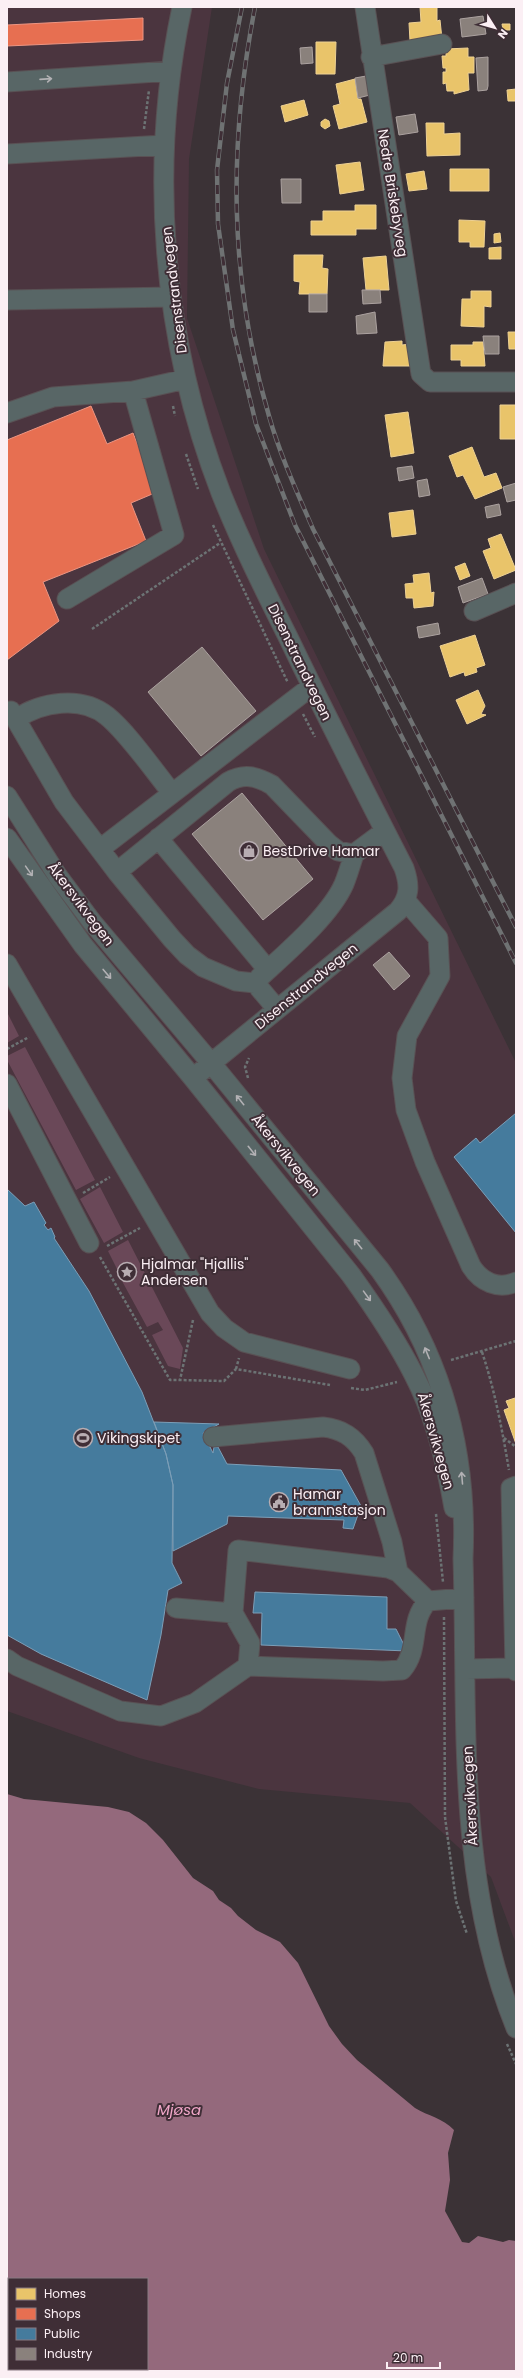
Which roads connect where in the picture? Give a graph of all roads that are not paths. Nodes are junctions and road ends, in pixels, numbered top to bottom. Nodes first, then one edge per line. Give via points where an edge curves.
1 (182, 7) edge
2 (365, 7) edge
3 (442, 44) dead end
4 (371, 57) junction
5 (171, 71) junction
6 (7, 82) edge
7 (164, 145) junction
8 (7, 154) edge
9 (172, 297) junction
10 (7, 300) edge
11 (186, 379) junction
12 (516, 382) edge
13 (133, 392) junction
14 (7, 413) edge
15 (516, 593) edge
16 (67, 599) dead end
17 (474, 611) dead end
18 (312, 686) junction
19 (172, 793) junction
20 (7, 796) edge
21 (14, 823) edge
22 (385, 831) junction
23 (7, 838) edge
24 (158, 838) junction
25 (100, 849) junction
26 (354, 854) junction
27 (117, 872) junction
28 (406, 901) junction
29 (7, 964) edge
30 (268, 970) junction
31 (255, 983) junction
32 (277, 1009) junction
33 (211, 1063) junction
34 (194, 1078) junction
35 (7, 1084) edge
36 (93, 1247) road end
37 (516, 1282) edge
38 (350, 1369) dead end
39 (213, 1437) dead end
40 (514, 1487) edge
41 (462, 1559) junction
42 (398, 1572) junction
43 (464, 1598) junction
44 (428, 1601) junction
45 (176, 1608) dead end
46 (233, 1613) junction
47 (7, 1659) edge
48 (248, 1666) junction
49 (466, 1669) junction
50 (515, 1669) edge
51 (516, 2028) edge

1 - 5 street, Disenstrandvegen
2 - 4 street, Nedre Briskebyveg
3 - 4 street
4 - 12 street, Nedre Briskebyveg via 420,366 425,379 430,382
6 -> 5 street
5 - 7 street, Disenstrandvegen
7 - 8 street
7 - 9 street, Disenstrandvegen via 164,198
9 - 10 street
9 - 11 street, Disenstrandvegen
11 - 13 street
11 - 18 street, Disenstrandvegen via 221,493
13 - 14 street via 54,397
13 - 16 street via 174,535
15 - 17 street
18 - 19 street
18 - 22 street, Disenstrandvegen
19 - 25 street
19 - 25 street via 106,715 73,703 56,704 13,715 64,802
20 - 21 street, Åkersvikvegen
21 - 33 street, Åkersvikvegen via 58,875 92,922
22 - 26 street
22 - 28 street, Disenstrandvegen via 408,879
23 -> 34 street, Åkersvikvegen via 53,907
24 - 26 street via 228,782 238,777 249,776 260,778 272,785 338,851
24 - 27 street
24 - 30 street
25 - 27 street
26 - 30 street via 344,885 330,904 316,922
27 - 31 street via 187,955 219,975 236,981
28 - 32 street, Disenstrandvegen via 398,911
28 - 37 street via 438,938 440,976 407,1036 402,1078 406,1110 425,1162 477,1276 494,1284
29 - 38 street via 43,1030 210,1313 224,1328 244,1342
30 - 31 street
31 - 32 street
32 - 33 street, Disenstrandvegen
33 - 34 street, Disenstrandvegen
41 -> 33 street, Åkersvikvegen via 463,1494 456,1443 442,1392 410,1316 380,1270
34 -> 41 street, Åkersvikvegen via 351,1275 389,1329 426,1402 454,1504
35 - 36 street
39 - 42 street via 323,1427 348,1434 358,1443 364,1454 392,1542
40 - 50 street
41 - 43 street, Åkersvikvegen
42 - 44 street
42 - 46 street via 364,1564 238,1550
43 - 44 street
43 - 49 street, Åkersvikvegen
44 - 48 street via 417,1616 414,1649 402,1670
45 - 46 street
46 - 48 street via 250,1643
47 - 48 street via 17,1666 120,1711 161,1716 195,1703
49 - 50 street
49 - 51 street, Åkersvikvegen via 468,1782 476,1883 490,1952

